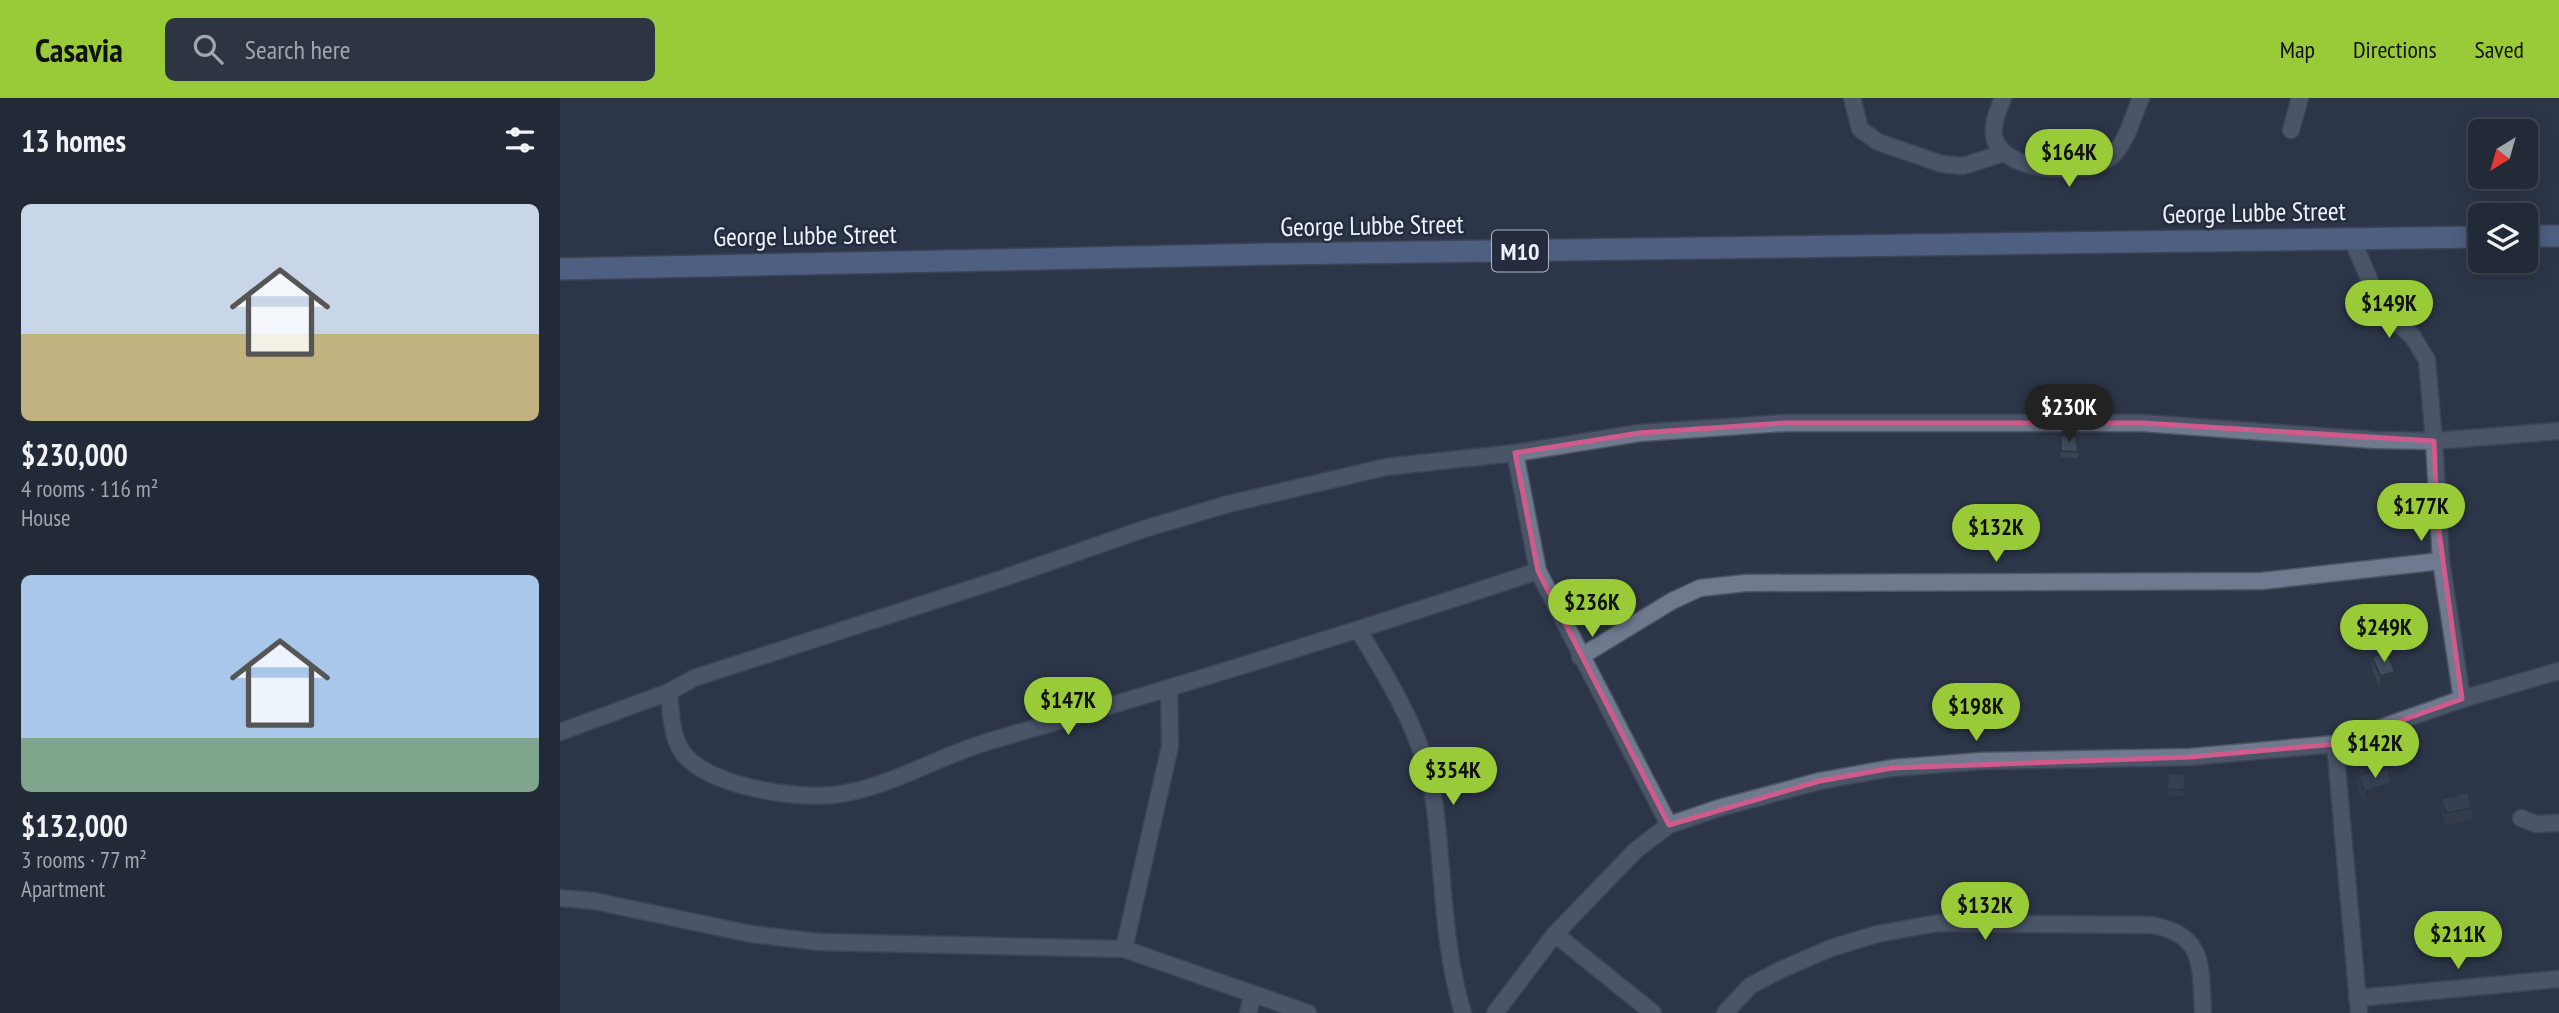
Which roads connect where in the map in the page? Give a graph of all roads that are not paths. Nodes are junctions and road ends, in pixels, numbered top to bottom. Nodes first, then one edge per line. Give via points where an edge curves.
1 (2003, 98) edge
2 (2141, 98) edge
3 (2300, 98) edge
4 (1849, 99) edge
5 (2291, 130) dead end
6 (2004, 153) junction
7 (2538, 236) edge
8 (2559, 236) edge
9 (2468, 237) edge
10 (2352, 239) junction
11 (560, 269) edge
12 (2559, 431) edge
13 (2434, 441) junction
14 (1515, 453) junction
15 (2441, 561) junction
16 (1538, 571) junction
17 (1359, 631) junction
18 (1580, 657) junction
19 (2559, 671) edge
20 (1169, 689) junction
21 (669, 692) junction
22 (2462, 699) junction
23 (560, 732) edge
24 (2336, 744) junction
25 (2521, 818) dead end
26 (2559, 823) edge
27 (1669, 825) junction
28 (560, 898) edge
29 (1555, 934) junction
30 (1124, 949) junction
31 (2559, 979) edge
32 (1253, 994) junction
33 (2358, 1005) edge
34 (1644, 1010) edge
35 (1248, 1013) edge
36 (1308, 1013) edge
37 (1463, 1013) edge
38 (1495, 1013) edge
39 (1725, 1013) edge
40 (2203, 1013) edge

1 - 6 street via 1994,136
2 - 6 street via 2121,145 2112,157 2094,166 2067,171 2021,162
3 - 5 street
4 - 6 street via 1860,128 1878,142 1942,164 1963,166
7 - 8 main road
9 - 10 main road, George Lubbe Street / M10
10 - 11 main road, George Lubbe Street / M10
10 - 13 street via 2382,309 2413,337 2427,360
12 - 13 street
13 - 14 street via 2142,423 1785,423 1639,433
13 - 15 street
14 - 16 street
14 - 21 street via 1386,467 1228,504 694,678
15 - 18 street via 2262,581 1746,583 1700,588
15 - 22 street
16 - 17 street
16 - 18 street
17 - 20 street
17 - 37 street via 1413,727 1434,800 1451,973
18 - 27 street
19 - 22 street
20 - 21 street via 970,747 863,789 832,795 726,781 698,766 682,752 674,732
20 - 30 street via 1170,746
21 - 23 street
22 - 24 street
24 - 27 street via 2190,757 1982,761 1892,768 1820,781
24 - 33 street
25 - 26 street via 2536,824
27 - 29 street via 1636,850
28 - 30 street via 751,934 819,942
29 - 34 street
29 - 38 street
30 - 32 street
31 - 33 street
32 - 35 street
32 - 36 street
39 - 40 street via 1750,986 1800,959 1877,934 1938,923 2177,929 2199,962

